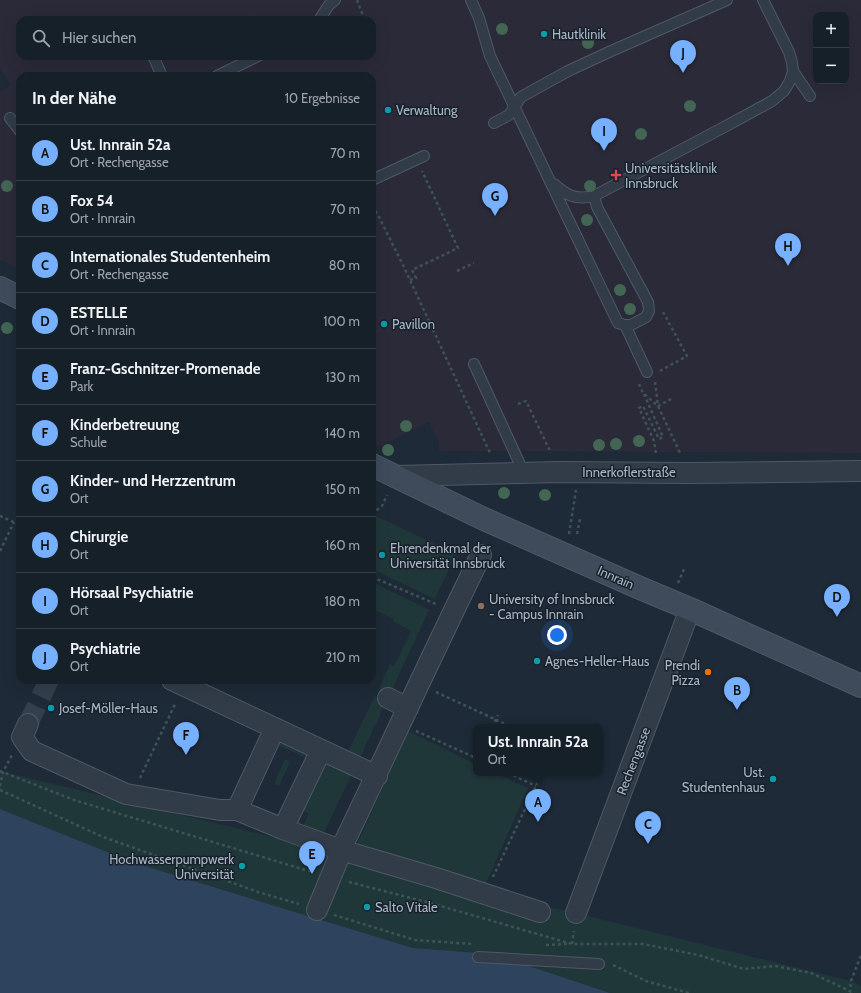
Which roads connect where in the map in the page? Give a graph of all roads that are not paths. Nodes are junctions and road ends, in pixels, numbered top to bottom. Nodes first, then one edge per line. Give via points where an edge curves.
1 (335, 0) edge
2 (471, 0) edge
3 (727, 0) edge
4 (763, 0) edge
5 (322, 16) edge
6 (156, 60) edge
7 (250, 60) edge
8 (793, 71) junction
9 (160, 72) edge
10 (225, 72) edge
11 (810, 96) dead end
12 (514, 106) junction
13 (10, 118) dead end
14 (494, 122) dead end
15 (16, 126) edge
16 (424, 156) dead end
17 (376, 178) edge
18 (550, 182) junction
19 (594, 196) junction
20 (0, 288) edge
21 (16, 296) edge
22 (625, 325) junction
23 (474, 364) dead end
24 (647, 372) dead end
25 (376, 467) edge
26 (861, 471) edge
27 (524, 473) junction
28 (396, 476) junction
29 (481, 555) dead end
30 (690, 609) junction
31 (180, 684) edge
32 (861, 686) edge
33 (388, 698) dead end
34 (404, 716) junction
35 (275, 728) junction
36 (25, 731) tunnel mouth
37 (321, 750) junction
38 (377, 776) junction
39 (237, 810) junction
40 (283, 829) junction
41 (341, 850) junction
42 (317, 910) road end
43 (540, 912) dead end
44 (576, 913) dead end
45 (478, 956) dead end
46 (599, 964) dead end

1 - 5 lane
2 - 12 lane via 490,56
3 - 12 lane via 568,71 521,97
4 - 8 lane via 789,52
6 - 9 lane
7 - 10 lane
8 - 11 lane
8 - 19 lane via 784,91 772,101
12 - 14 lane via 509,116
12 - 18 lane
13 - 15 lane
16 - 17 lane
18 - 19 lane via 574,197
18 - 22 lane via 618,323
19 - 22 lane via 597,207 648,302 649,310 646,317 631,325
20 - 21 main road
22 - 24 lane
23 - 27 lane
25 - 28 main road, Innrain
26 - 27 street, Innerkoflerstraße
27 - 28 street, Innerkoflerstraße
28 - 30 main road, Innrain via 484,519
29 - 34 street via 446,634
30 - 32 main road, Innrain
30 - 44 street, Rechengasse
31 - 35 street
33 - 34 street
34 - 38 street
35 - 37 street
35 - 39 street
36 - 39 street via 32,751 126,794 220,810
37 - 38 street
37 - 40 street
38 - 41 street
39 - 40 street
40 - 41 street
41 - 42 street
41 - 43 street
45 - 46 lane

